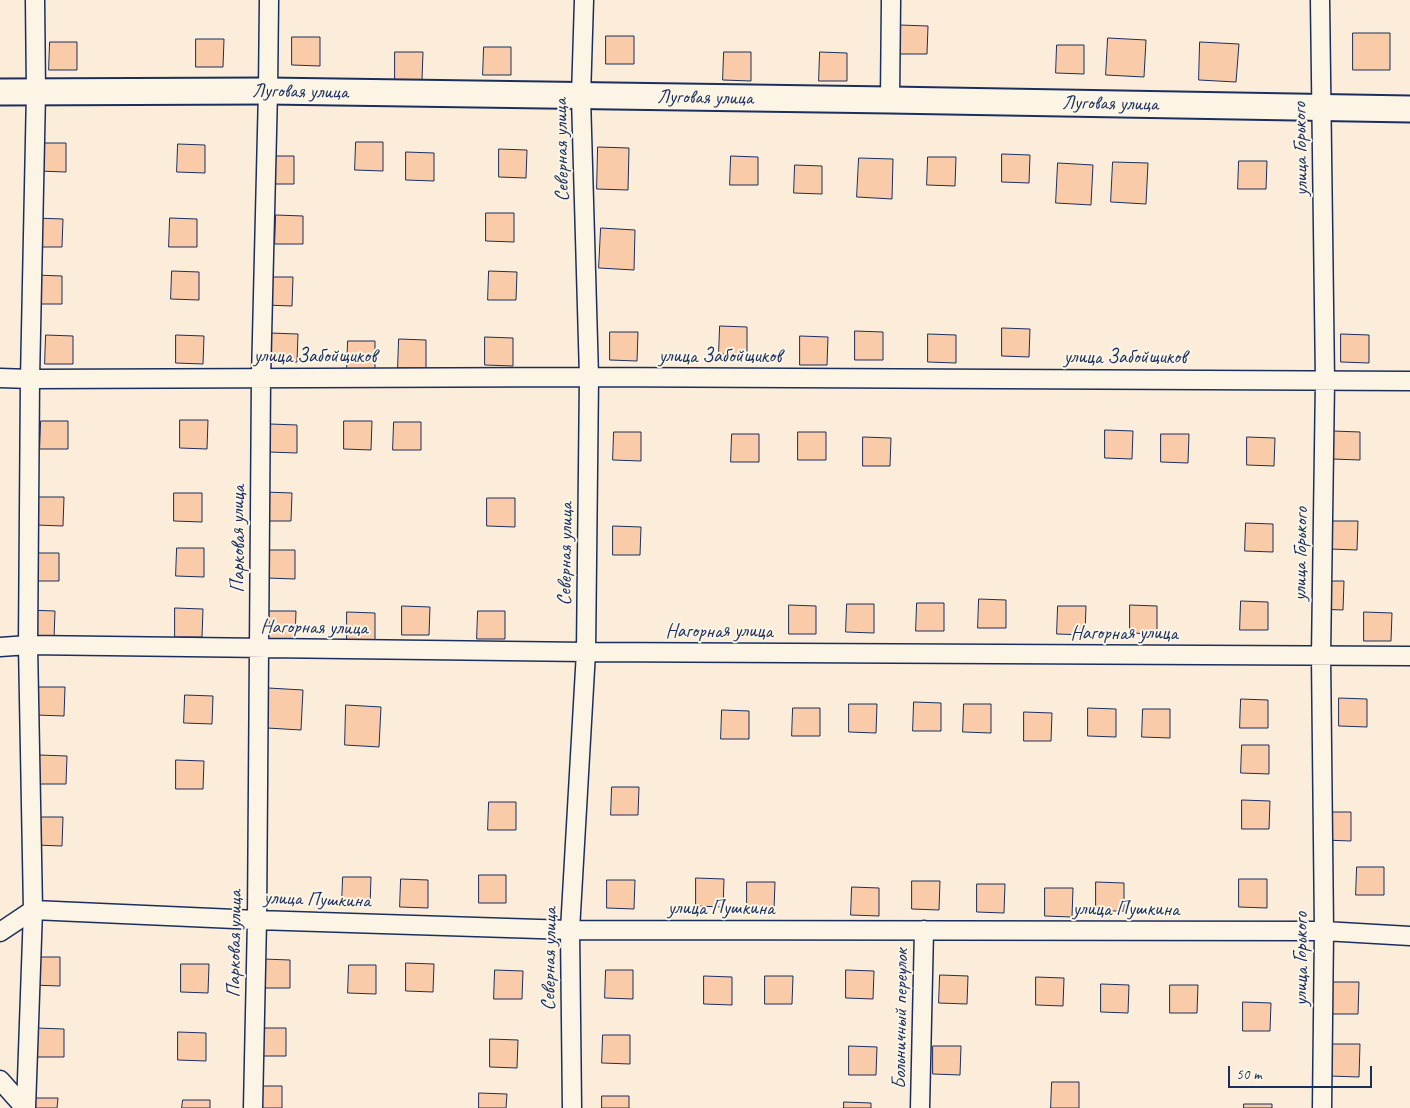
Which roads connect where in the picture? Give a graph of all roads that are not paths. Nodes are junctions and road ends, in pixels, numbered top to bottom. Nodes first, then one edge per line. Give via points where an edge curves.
1 (35, 0) edge
2 (269, 0) edge
3 (584, 0) edge
4 (891, 0) edge
5 (1320, 0) edge
6 (0, 92) edge
7 (36, 92) junction
8 (268, 92) junction
9 (581, 97) junction
10 (890, 100) junction
11 (1322, 107) junction
12 (1410, 109) edge
13 (589, 377) junction
14 (0, 378) edge
15 (261, 378) junction
16 (30, 380) junction
17 (1325, 381) junction
18 (1410, 381) edge
19 (28, 645) junction
20 (0, 648) edge
21 (260, 649) junction
22 (586, 652) junction
23 (1321, 656) junction
24 (1410, 656) edge
25 (33, 910) junction
26 (257, 920) junction
27 (570, 930) junction
28 (924, 930) junction
29 (1324, 931) junction
30 (0, 932) edge
31 (1410, 936) edge
32 (0, 1080) edge
33 (26, 1108) edge
34 (252, 1108) edge
35 (572, 1108) edge
36 (920, 1108) edge
37 (1322, 1108) edge

1 - 7 street
2 - 8 street, Парковая улица
3 - 9 street, Северная улица
4 - 10 street
5 - 11 street, улица Горького
6 - 7 main road, Луговая улица
7 - 8 main road, Луговая улица
7 - 16 street
8 - 9 main road, Луговая улица
8 - 15 street, Парковая улица
9 - 10 main road, Луговая улица
9 - 13 street, Северная улица
10 - 11 main road, Луговая улица
11 - 12 main road, Луговая улица
11 - 17 street, улица Горького
13 - 15 street, улица Забойщиков
13 - 17 street, улица Забойщиков
13 - 22 street, Северная улица
14 - 16 street, улица Забойщиков
15 - 16 street, улица Забойщиков
15 - 21 street, Парковая улица
16 - 19 street
17 - 18 street, улица Забойщиков
17 - 23 street, улица Горького
19 - 20 street, Нагорная улица
19 - 21 street, Нагорная улица
19 - 25 street
21 - 22 street, Нагорная улица
21 - 26 street, Парковая улица
22 - 23 street, Нагорная улица
22 - 27 street, Северная улица
23 - 24 street, Нагорная улица
23 - 29 street, улица Горького
25 - 26 street, улица Пушкина
25 - 30 street
25 - 33 street
26 - 27 street, улица Пушкина
26 - 34 street, Парковая улица
27 - 28 street, улица Пушкина
27 - 35 street, Северная улица
28 - 29 street, улица Пушкина
28 - 36 street, Больничный переулок
29 - 31 street, улица Пушкина
29 - 37 street, улица Горького
32 - 33 street

